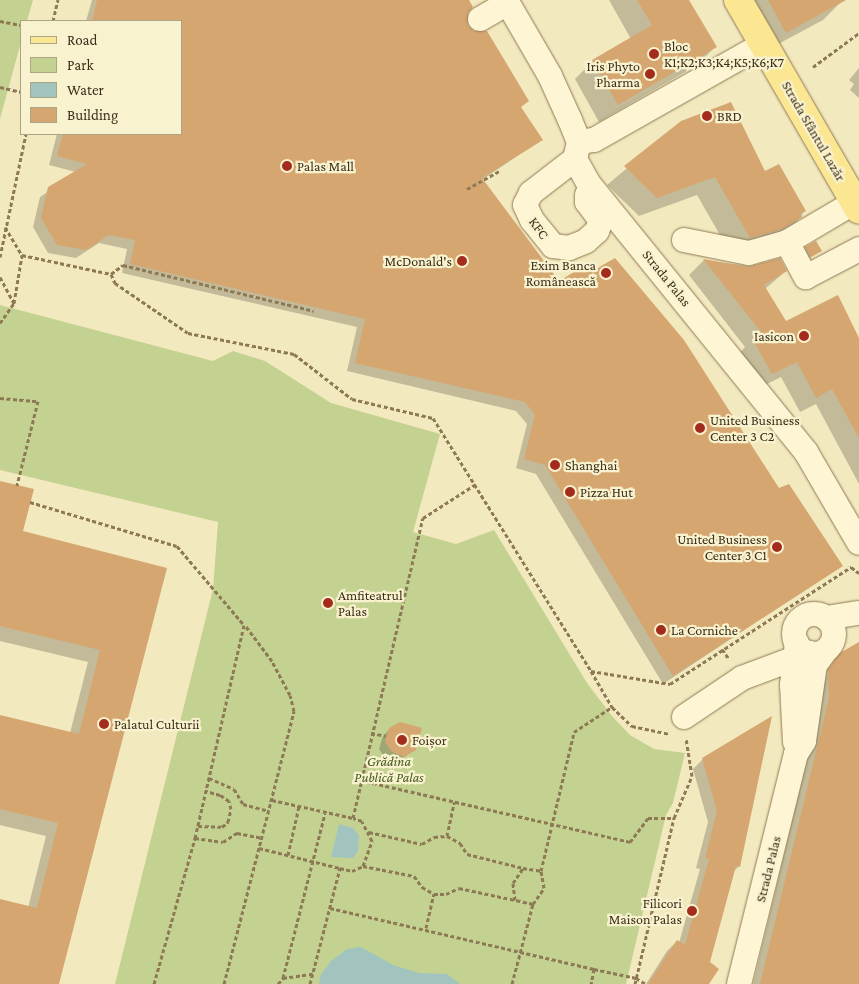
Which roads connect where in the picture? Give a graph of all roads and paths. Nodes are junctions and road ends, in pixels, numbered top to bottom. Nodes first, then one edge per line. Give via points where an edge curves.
1 (58, 0) edge
2 (738, 0) edge
3 (507, 2) edge
4 (477, 8) edge
5 (0, 20) edge
6 (53, 20) edge
7 (20, 25) edge
8 (859, 33) edge
9 (764, 44) junction
10 (813, 66) dead end
11 (0, 87) edge
12 (20, 92) edge
13 (26, 135) edge
14 (577, 151) junction
15 (499, 171) dead end
16 (589, 184) junction
17 (467, 189) dead end
18 (857, 206) edge
19 (5, 226) junction
20 (684, 240) dead end
21 (787, 242) junction
22 (859, 249) edge
23 (22, 254) junction
24 (0, 257) edge
25 (111, 274) junction
26 (0, 278) edge
27 (14, 303) junction
28 (314, 311) dead end
29 (0, 324) edge
30 (0, 398) edge
31 (476, 484) junction
32 (17, 485) dead end
33 (30, 502) dead end
34 (859, 542) edge
35 (859, 573) edge
36 (858, 613) edge
37 (830, 623) junction
38 (244, 625) junction
39 (722, 649) junction
40 (806, 651) junction
41 (733, 664) dead end
42 (591, 671) junction
43 (612, 707) junction
44 (682, 728) junction
45 (371, 733) junction
46 (386, 736) dead end
47 (209, 778) junction
48 (360, 780) junction
49 (206, 792) junction
50 (272, 800) junction
51 (454, 802) junction
52 (299, 806) junction
53 (269, 811) junction
54 (325, 813) junction
55 (353, 818) junction
56 (674, 818) junction
57 (552, 824) junction
58 (198, 826) junction
59 (369, 832) junction
60 (447, 836) junction
61 (195, 838) junction
62 (262, 838) junction
63 (259, 848) junction
64 (288, 855) junction
65 (314, 862) junction
66 (363, 866) junction
67 (340, 868) junction
68 (523, 868) junction
69 (541, 871) junction
70 (434, 894) junction
71 (515, 900) junction
72 (533, 904) junction
73 (330, 908) junction
74 (426, 928) junction
75 (521, 951) junction
76 (594, 969) junction
77 (313, 974) junction
78 (283, 978) junction
79 (636, 978) junction
80 (154, 984) edge
81 (224, 984) edge
82 (278, 984) edge
83 (310, 984) edge
84 (512, 984) edge
85 (591, 984) edge
86 (635, 984) edge
87 (646, 984) edge
88 (739, 984) edge

1 - 6 path
2 - 9 main road, Strada Sfântul Lazăr
3 - 4 lane
3 - 14 lane, Strada Palas via 550,76
5 - 7 path
8 - 10 path
9 - 14 lane
9 - 18 main road, Strada Sfântul Lazăr
11 - 12 path
13 - 19 path
14 - 16 lane, Strada Palas
14 - 16 lane, KFC via 531,194 525,206 553,246 569,248 586,241 598,231 601,221 586,202
15 - 17 path
16 - 34 lane, Strada Palas via 806,452
18 - 21 lane
19 - 23 path
19 - 24 path
20 - 21 lane via 749,253
21 - 22 lane via 806,277
23 - 25 path
23 - 27 path
25 - 28 path via 123,265
25 - 31 path via 115,283 188,333 294,354 352,399 433,418
26 - 27 path
27 - 29 path
30 - 32 path via 38,401
31 - 42 path
31 - 45 path via 423,518
33 - 38 path via 177,546
35 - 39 path via 851,566
36 - 37 lane, Strada Palas
37 - 40 lane, Strada Palas via 833,641
37 - 40 lane, Strada Palas via 814,614 802,619 795,630
38 - 47 path
38 - 50 path via 272,661 294,710
39 - 41 path
39 - 42 path via 670,684
40 - 44 lane via 742,678
40 - 88 lane, Strada Palas via 792,708 796,754
42 - 43 path
43 - 44 path via 632,726
43 - 57 path via 574,732
44 - 56 path via 692,776
45 - 46 path
45 - 48 path
47 - 49 path
47 - 53 path via 234,789 243,804
48 - 51 path
48 - 55 path
49 - 58 path
49 - 58 path via 229,801 228,822 222,828
50 - 52 path
50 - 53 path
51 - 57 path
51 - 60 path
52 - 54 path
52 - 64 path
53 - 62 path
54 - 55 path
54 - 65 path
55 - 59 path via 362,821
56 - 57 path via 648,818 630,842
56 - 79 path
57 - 69 path
58 - 61 path
59 - 60 path via 422,844 434,837
59 - 66 path via 372,841
60 - 68 path via 460,843 467,854
61 - 62 path via 223,842 237,833
61 - 80 path
62 - 63 path
63 - 64 path
63 - 81 path
64 - 65 path
65 - 67 path
65 - 78 path
66 - 67 path via 352,871
66 - 70 path via 414,876 422,887
67 - 73 path
68 - 69 path
68 - 71 path via 513,882
69 - 72 path via 544,888
70 - 71 path via 446,894 459,888
70 - 74 path
71 - 72 path
72 - 75 path
73 - 74 path
73 - 77 path
74 - 75 path
75 - 76 path
75 - 84 path
76 - 79 path
76 - 85 path
77 - 78 path
77 - 83 path
78 - 82 path
79 - 86 path
79 - 87 path

